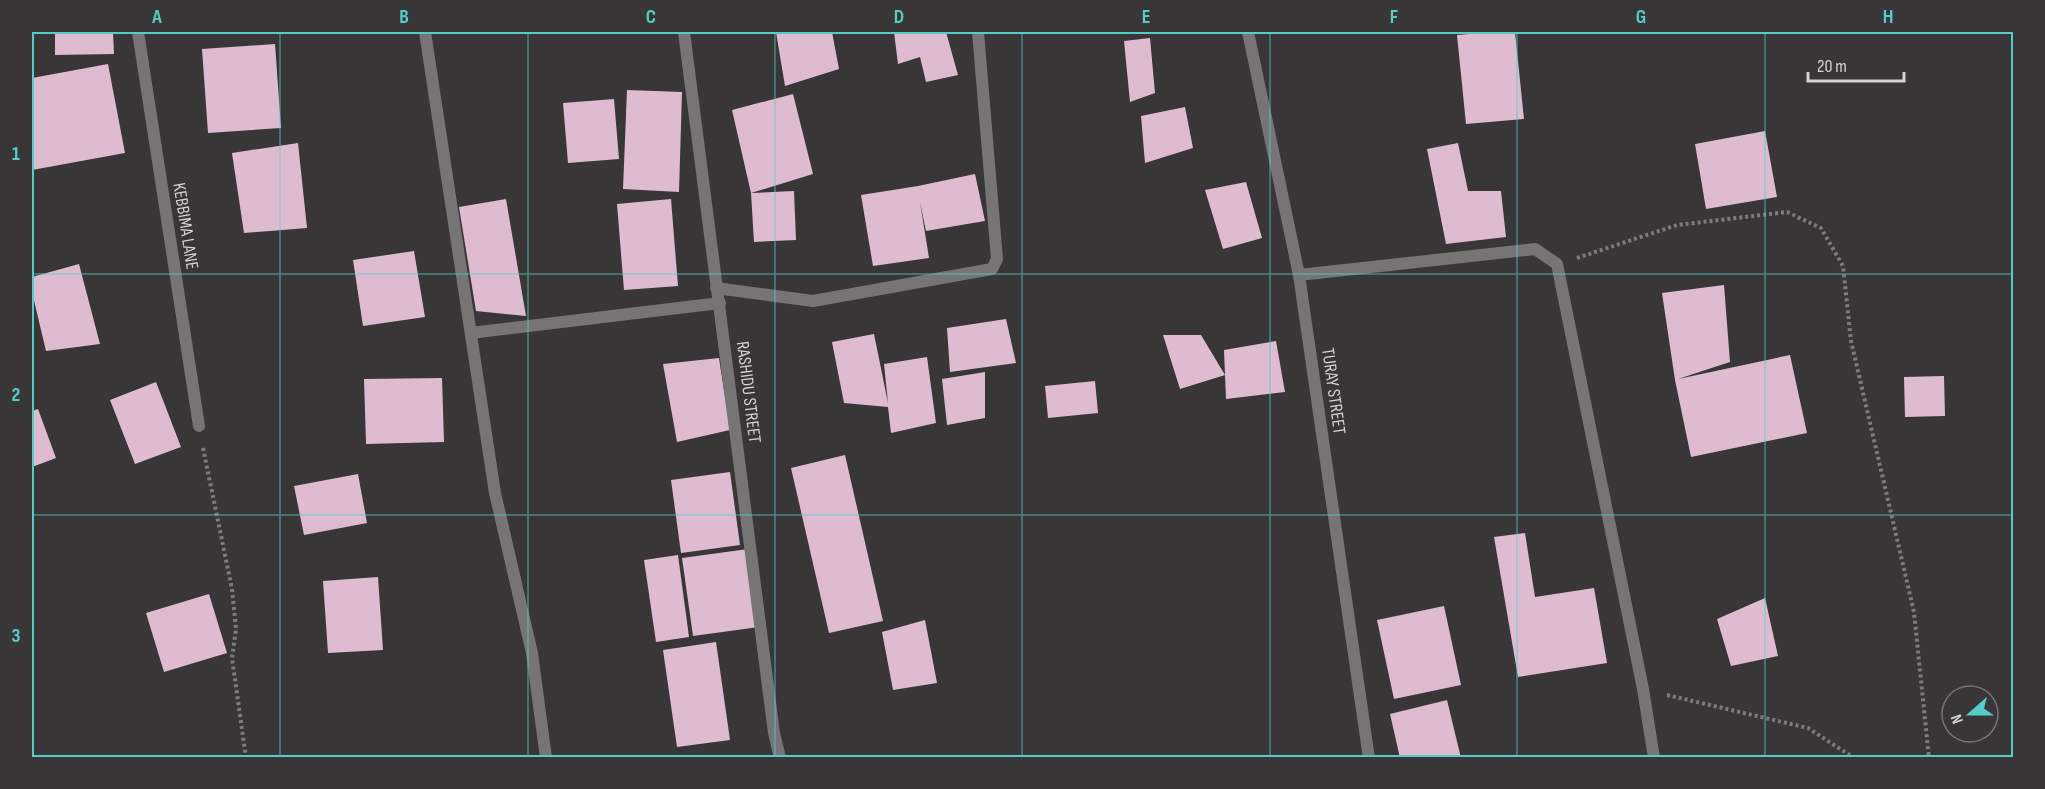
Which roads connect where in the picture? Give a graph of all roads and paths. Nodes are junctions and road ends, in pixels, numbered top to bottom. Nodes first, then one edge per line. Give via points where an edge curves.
1 (138, 32) edge
2 (425, 32) edge
3 (684, 32) edge
4 (978, 32) edge
5 (1248, 32) edge
6 (1557, 264) junction
7 (1299, 275) junction
8 (716, 288) junction
9 (720, 303) junction
10 (471, 333) junction
11 (199, 426) joint
12 (1642, 689) junction
13 (246, 758) edge
14 (546, 758) edge
15 (780, 758) edge
16 (1369, 758) edge
17 (1653, 758) edge
18 (1854, 758) edge
19 (1929, 758) edge

1 - 11 street, KEBBIMA LANE
2 - 10 street
3 - 8 street, RASHIDU STREET
4 - 8 street via 997,259 992,269 813,301
5 - 7 street, TURAY STREET
6 - 7 street via 1534,249
6 - 12 street
6 - 19 path via 1677,225 1787,212 1821,228 1843,266 1851,340 1914,612
7 - 16 street, TURAY STREET
8 - 9 street, RASHIDU STREET
9 - 10 street
9 - 15 street, RASHIDU STREET
10 - 14 street via 495,492 532,653
11 - 13 path via 232,589 236,629 232,658
12 - 17 street
12 - 18 path via 1808,728

